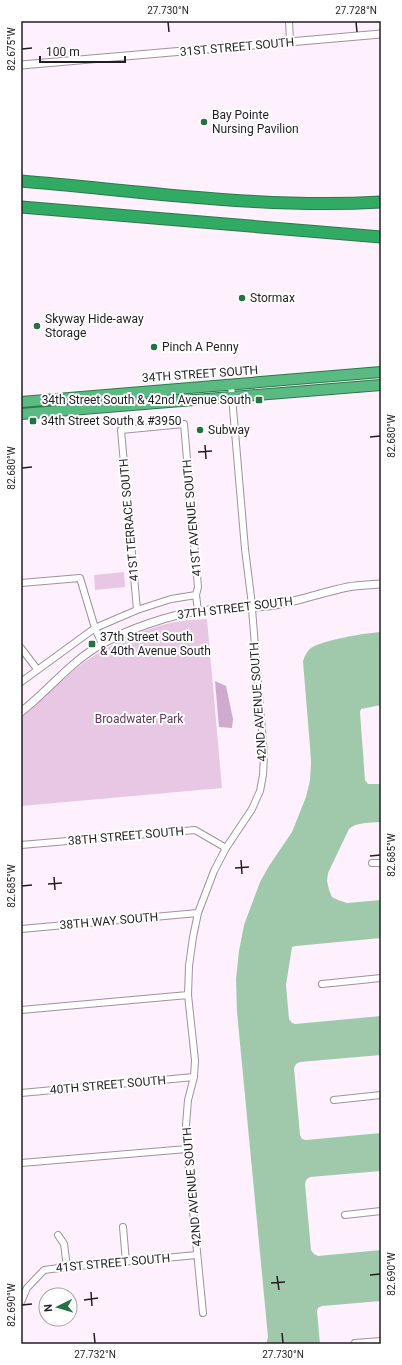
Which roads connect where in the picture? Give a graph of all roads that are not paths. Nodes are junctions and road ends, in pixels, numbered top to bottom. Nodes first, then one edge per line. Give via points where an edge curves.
1 (289, 21) edge
2 (381, 34) edge
3 (290, 42) junction
4 (21, 65) edge
5 (21, 181) edge
6 (381, 202) edge
7 (21, 207) edge
8 (379, 237) edge
9 (381, 372) edge
10 (231, 385) junction
11 (381, 385) edge
12 (356, 387) junction
13 (71, 397) junction
14 (232, 398) junction
15 (21, 402) edge
16 (22, 414) edge
17 (184, 424) joint
18 (21, 583) edge
19 (381, 584) edge
20 (196, 595) junction
21 (251, 607) junction
22 (137, 610) junction
23 (198, 611) junction
24 (95, 628) junction
25 (102, 644) junction
26 (21, 648) edge
27 (37, 669) junction
28 (21, 682) edge
29 (21, 712) edge
30 (21, 845) edge
31 (226, 848) junction
32 (372, 863) dead end
33 (381, 863) edge
34 (198, 913) junction
35 (21, 929) edge
36 (381, 978) edge
37 (322, 984) dead end
38 (188, 995) junction
39 (21, 1010) edge
40 (194, 1077) junction
41 (21, 1093) edge
42 (381, 1095) edge
43 (334, 1100) dead end
44 (187, 1149) junction
45 (21, 1163) edge
46 (381, 1211) edge
47 (346, 1215) dead end
48 (123, 1228) dead end
49 (58, 1235) dead end
50 (197, 1255) junction
51 (126, 1262) junction
52 (67, 1267) junction
53 (21, 1285) edge
54 (27, 1288) junction
55 (21, 1302) edge
56 (202, 1313) dead end
57 (381, 1341) edge
58 (355, 1343) edge

1 - 3 street
2 - 3 street, 31ST STREET SOUTH
3 - 4 street, 31ST STREET SOUTH
5 - 6 highway via 280,203
7 - 8 highway
9 - 10 highway, 34TH STREET SOUTH
9 - 12 highway via 378,377
10 - 13 highway, 34TH STREET SOUTH
10 - 14 street, 42ND AVENUE SOUTH
11 - 12 highway
12 - 14 highway
13 - 15 highway, 34TH STREET SOUTH
13 - 16 highway via 58,405 31,408
14 - 16 highway
14 - 21 street, 42ND AVENUE SOUTH
17 - 20 street, 41ST AVENUE SOUTH via 198,587
17 - 22 street, 41ST TERRACE SOUTH via 121,430
18 - 24 street via 80,578
19 - 21 street, 37TH STREET SOUTH via 349,587 293,602
20 - 22 street
20 - 23 street, 41ST AVENUE SOUTH
21 - 23 street, 37TH STREET SOUTH
21 - 31 street, 42ND AVENUE SOUTH via 264,755 263,775 260,791 252,809
22 - 24 street
23 - 25 street, 37TH STREET SOUTH via 172,616
24 - 25 street
24 - 27 street
25 - 29 street, 37TH STREET SOUTH via 60,675
26 - 27 street
27 - 28 street
30 - 31 street, 38TH STREET SOUTH via 195,830
31 - 34 street, 42ND AVENUE SOUTH
32 - 33 street
34 - 35 street, 38TH WAY SOUTH
34 - 38 street, 42ND AVENUE SOUTH via 189,966
36 - 37 street
38 - 39 street
38 - 40 street, 42ND AVENUE SOUTH via 195,1060
40 - 41 street, 40TH STREET SOUTH
40 - 44 street, 42ND AVENUE SOUTH via 188,1100
42 - 43 street
44 - 45 street
44 - 50 street, 42ND AVENUE SOUTH
46 - 47 street
48 - 51 street
49 - 52 street via 64,1244
50 - 51 street, 41ST STREET SOUTH
50 - 56 street, 42ND AVENUE SOUTH
51 - 52 street, 41ST STREET SOUTH
52 - 54 street, 41ST STREET SOUTH via 44,1270
53 - 54 street
54 - 55 street, 41ST STREET SOUTH
57 - 58 street

